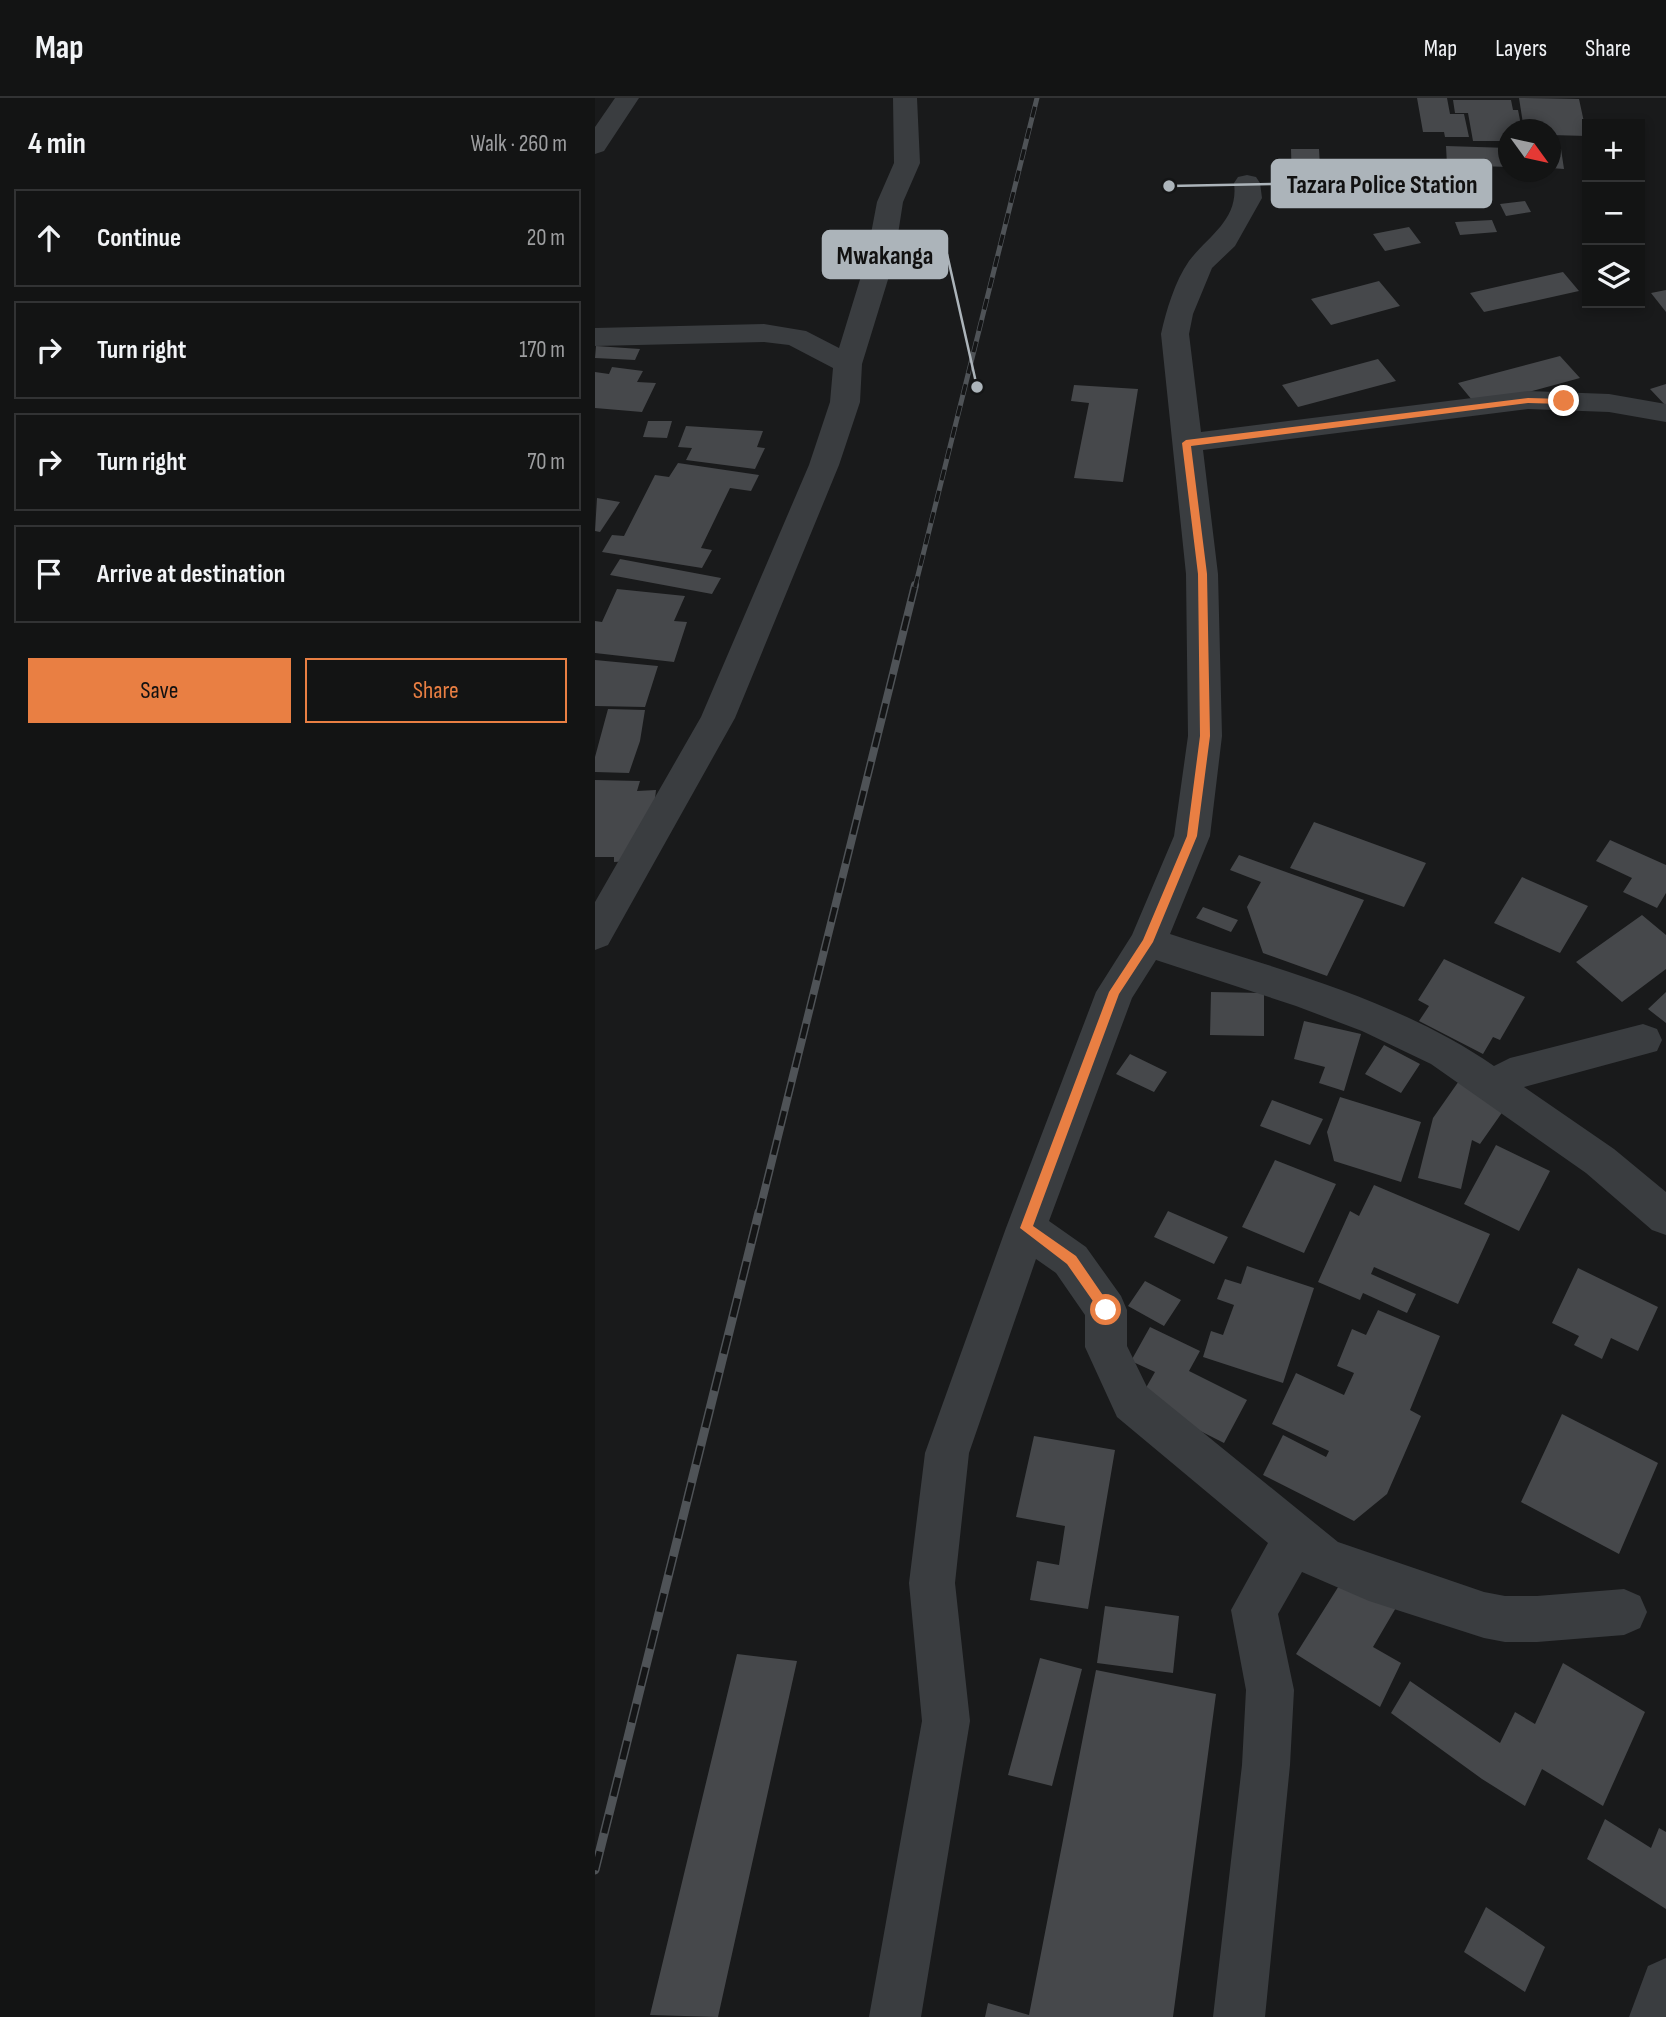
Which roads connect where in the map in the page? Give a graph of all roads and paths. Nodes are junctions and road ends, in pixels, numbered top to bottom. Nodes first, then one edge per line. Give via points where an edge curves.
1 (627, 98) edge
2 (905, 98) edge
3 (595, 146) edge
4 (1247, 183) dead end
5 (595, 337) edge
6 (848, 365) junction
7 (1666, 413) edge
8 (1186, 443) junction
9 (595, 935) edge
10 (1148, 942) junction
11 (1643, 1040) dead end
12 (1498, 1090) junction
13 (1666, 1217) edge
14 (1026, 1228) junction
15 (1297, 1538) junction
16 (1624, 1612) dead end
17 (1666, 1984) edge
18 (895, 2017) edge
19 (1239, 2017) edge
20 (1655, 2017) edge

1 - 3 street
2 - 6 street via 907,163 890,202 880,260
4 - 8 street via 1249,198 1226,240 1200,265 1179,314 1175,334
5 - 6 street via 764,333 796,337
6 - 9 street via 845,402 824,465 723,705
7 - 8 street via 1609,403 1528,401
8 - 10 street via 1202,574 1205,736 1192,836
10 - 12 street via 1375,1020 1445,1053
10 - 14 street via 1115,992
11 - 12 street via 1510,1074
12 - 13 street via 1599,1161
14 - 15 street via 1071,1260 1106,1310 1106,1346 1132,1402
14 - 18 street via 947,1453 932,1583 946,1721
15 - 16 street via 1322,1559 1485,1615 1537,1619
15 - 19 street via 1254,1610 1270,1690
17 - 20 street

